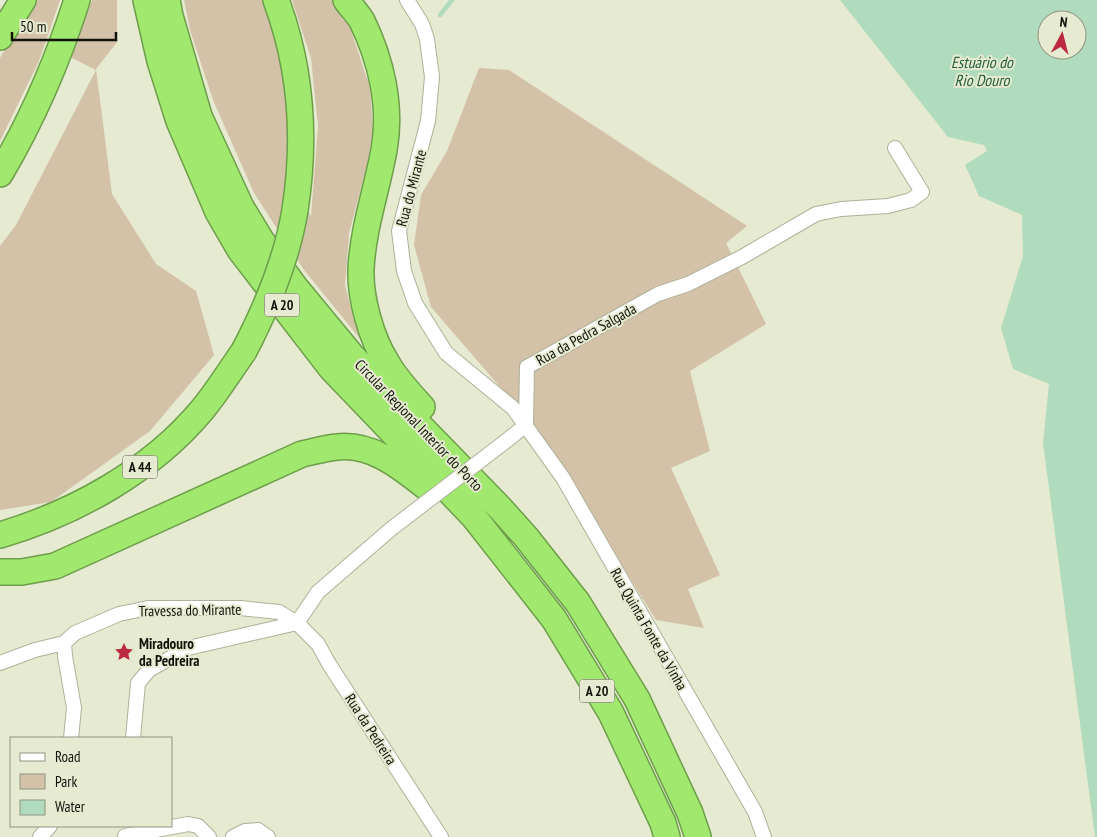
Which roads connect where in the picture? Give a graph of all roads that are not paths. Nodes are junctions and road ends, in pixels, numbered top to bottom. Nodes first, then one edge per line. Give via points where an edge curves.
1 (23, 0) edge
2 (77, 0) edge
3 (146, 0) edge
4 (167, 0) edge
5 (276, 0) edge
6 (346, 0) edge
7 (407, 0) edge
8 (0, 37) edge
9 (895, 148) dead end
10 (0, 174) edge
11 (526, 425) junction
12 (0, 535) edge
13 (526, 537) junction
14 (506, 556) junction
15 (0, 572) edge
16 (297, 623) junction
17 (64, 643) junction
18 (0, 663) edge
19 (71, 737) edge
20 (133, 737) edge
21 (172, 826) edge
22 (49, 827) edge
23 (167, 827) edge
24 (125, 833) edge
25 (761, 835) edge
26 (40, 837) edge
27 (209, 837) edge
28 (233, 837) edge
29 (268, 837) edge
30 (442, 837) edge
31 (667, 837) edge
32 (698, 837) edge

1 - 8 highway
2 - 10 highway via 44,87
3 - 14 highway, Circular Regional Interior do Porto / A 20 via 160,61 179,121 218,212 240,250 330,368 474,517
4 - 13 highway, Circular Regional Interior do Porto / A 20 via 199,116 241,207 261,240 352,356
5 - 12 highway, A 44, bridge via 293,56 302,132 296,210 276,282 256,328 244,351 201,410 137,469 97,495 30,526
6 - 13 highway via 361,20 379,62 386,104 384,148 361,269 364,305 379,348 394,374 499,491
7 - 11 street, Rua do Mirante via 427,39 432,77 428,121 399,231 404,271 415,303 446,353 513,408
9 - 11 street, Rua da Pedra Salgada via 922,192 911,200 888,206 816,214 742,257 688,284 658,294 527,367
11 - 16 street, bridge via 391,529 318,592
11 - 25 street, Rua Quinta Fonte da Vinha via 563,478 755,812
13 - 32 highway, Circular Regional Interior do Porto / A 20 via 578,603 637,699 690,812
14 - 15 highway via 397,464 368,450 338,446 302,454 55,566
14 - 31 highway, Circular Regional Interior do Porto / A 20 via 554,619 611,713
16 - 17 street, Travessa do Mirante via 278,612 240,608 148,608 118,614 75,632
16 - 20 street via 188,648 149,670 138,683
16 - 30 street, Rua da Pedreira via 318,644
17 - 18 street, Travessa do Mirante
17 - 19 street via 74,708
21 - 27 street via 198,826
22 - 26 street
23 - 24 street
28 - 29 street via 258,830

